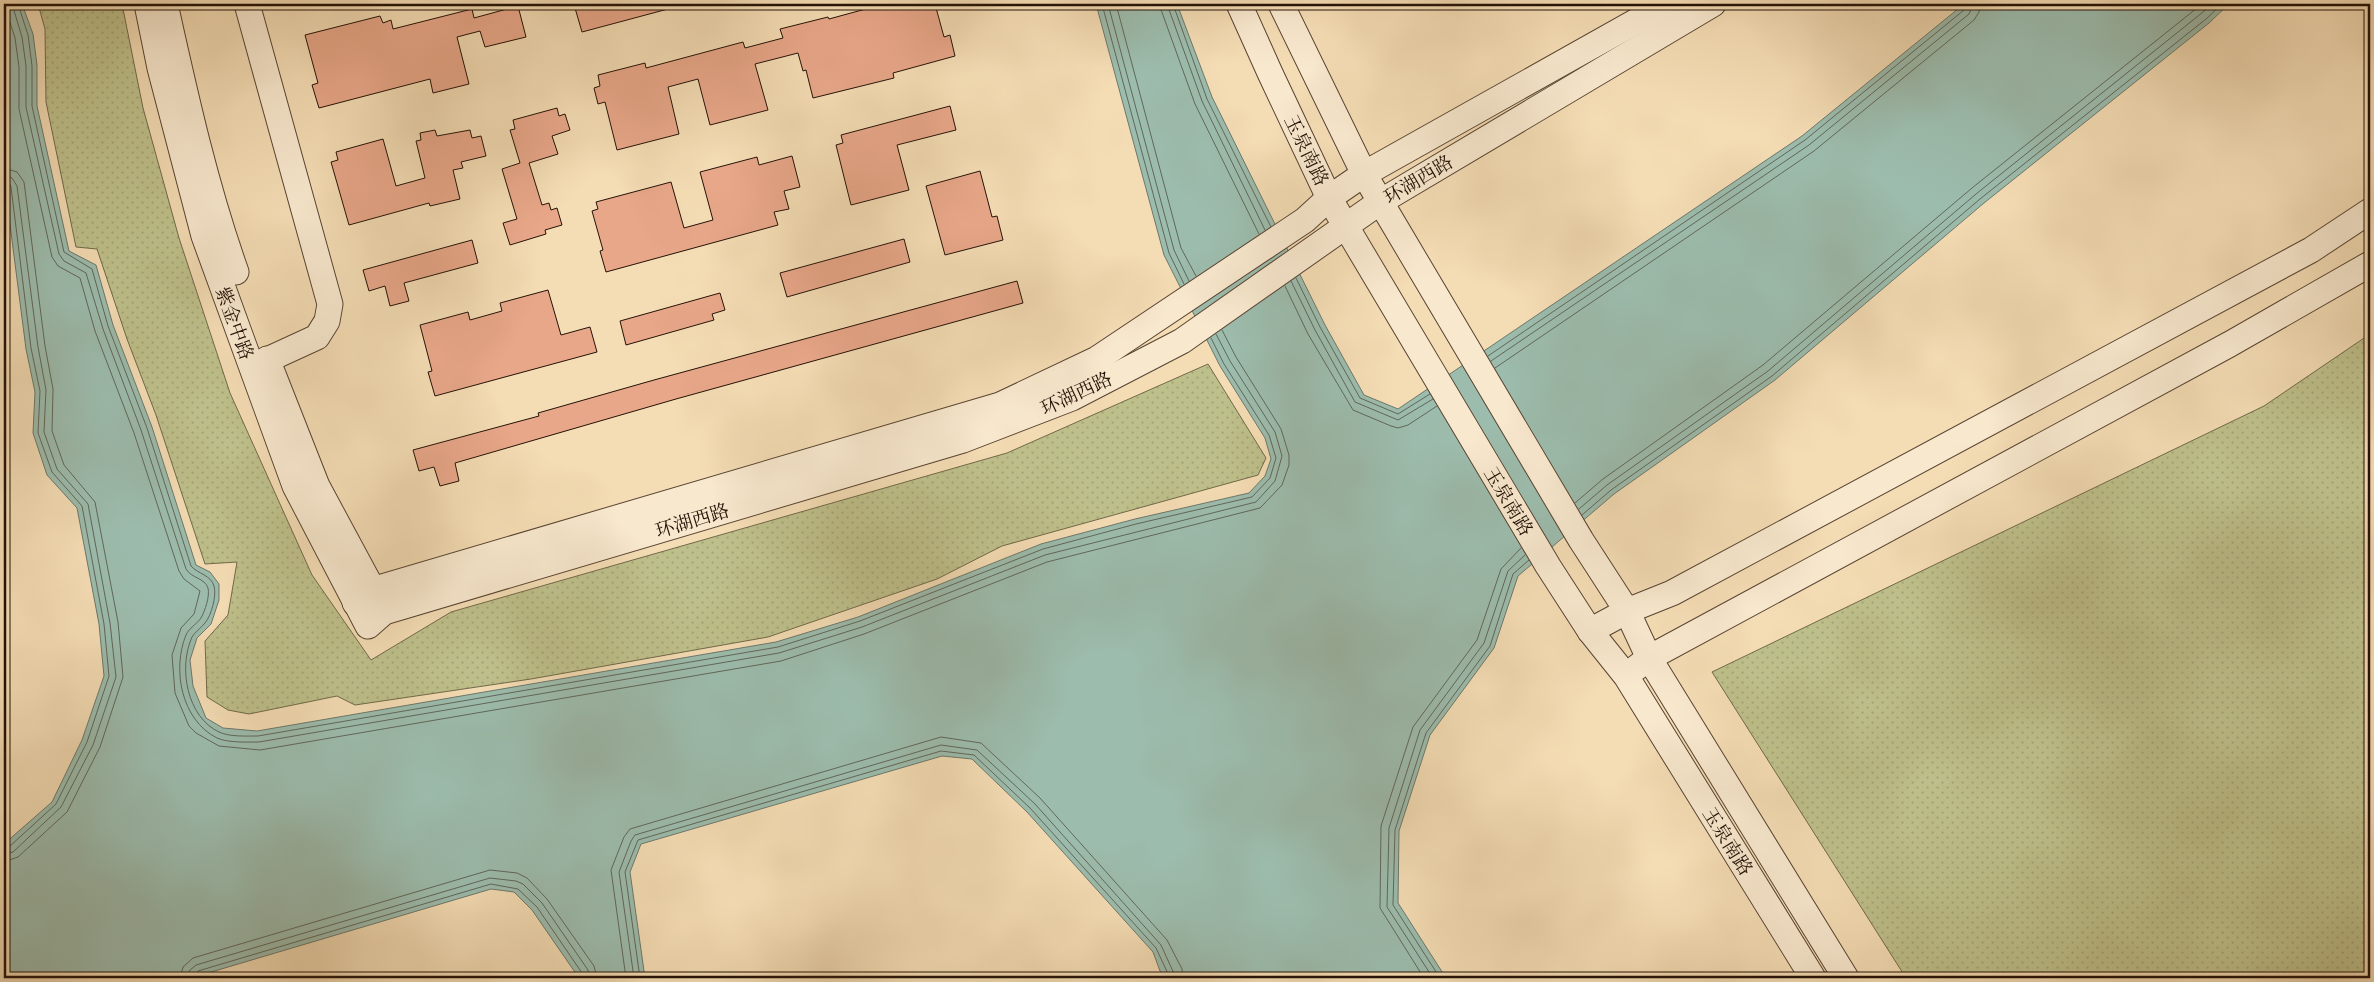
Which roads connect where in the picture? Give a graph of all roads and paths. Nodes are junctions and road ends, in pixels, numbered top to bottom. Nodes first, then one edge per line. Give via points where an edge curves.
1 (147, 4) edge
2 (165, 4) edge
3 (247, 4) edge
4 (1239, 4) edge
5 (1281, 4) edge
6 (1667, 4) edge
7 (1713, 4) edge
8 (1364, 174) junction
9 (1329, 198) junction
10 (1380, 202) junction
11 (2370, 211) edge
12 (1347, 226) junction
13 (2370, 264) edge
14 (267, 360) junction
15 (364, 596) junction
16 (1627, 611) junction
17 (376, 619) joint
18 (1590, 631) junction
19 (1650, 658) junction
20 (1626, 676) junction
21 (1813, 978) edge
22 (1846, 978) edge

1 - 15 street, 紫金中路 via 160,68 204,236 295,486
2 - 14 street, 紫金中路 via 189,112 224,240
3 - 14 street via 330,304 327,321 317,337
4 - 9 street, 玉泉南路
5 - 8 street, 玉泉南路
6 - 8 street, 环湖西路
7 - 10 street, 环湖西路
8 - 9 street, 环湖西路
8 - 10 street, 玉泉南路
9 - 12 street, 玉泉南路
9 - 15 street, 环湖西路 via 1305,220 1097,359 1000,404
10 - 12 street, 环湖西路
10 - 16 street, 玉泉南路 via 1581,540
11 - 16 street via 2302,254 1680,588
12 - 17 street, 环湖西路 via 1182,341 1072,398 962,440
12 - 18 street, 玉泉南路 via 1548,566
13 - 19 street via 2230,344
14 - 15 street, 紫金中路
15 - 17 street, 紫金中路
16 - 18 street
16 - 19 street, 玉泉南路
18 - 20 street, 玉泉南路
19 - 20 street
19 - 22 street, 玉泉南路
20 - 21 street, 玉泉南路

